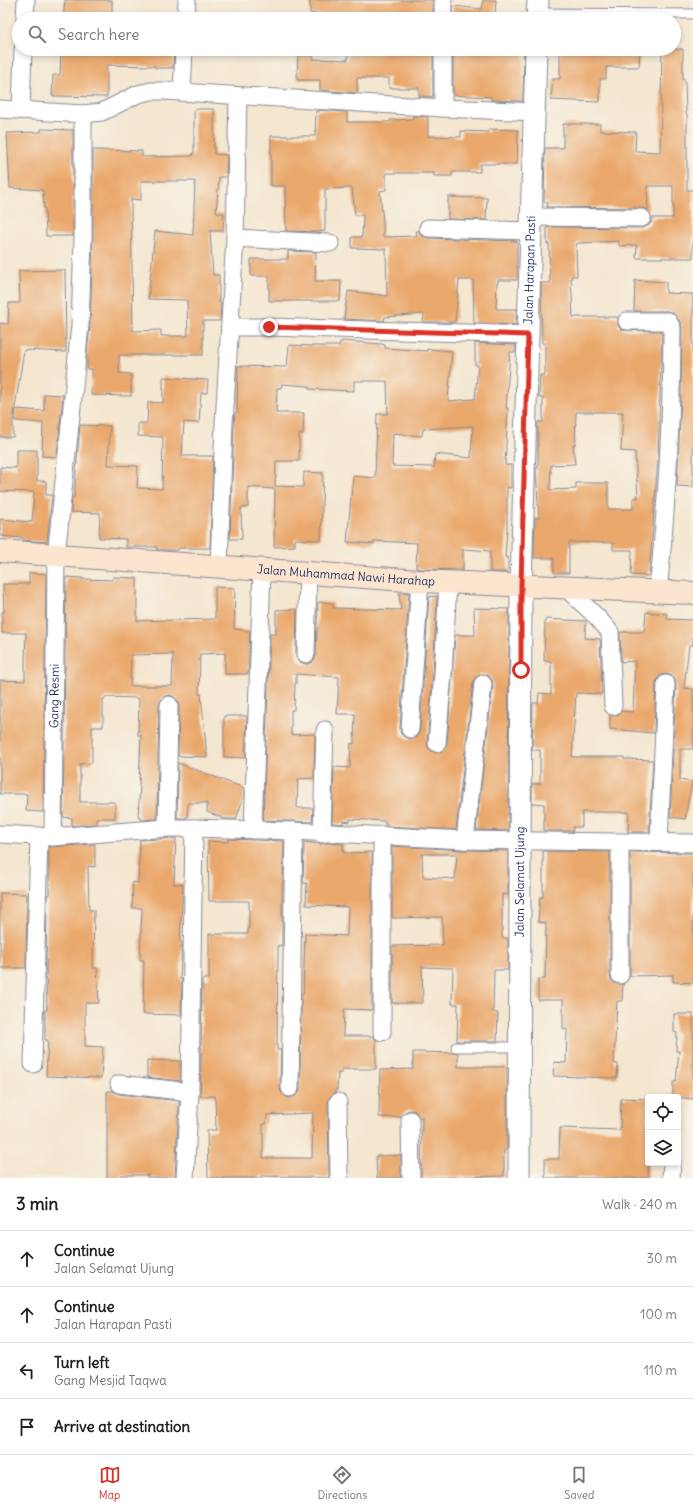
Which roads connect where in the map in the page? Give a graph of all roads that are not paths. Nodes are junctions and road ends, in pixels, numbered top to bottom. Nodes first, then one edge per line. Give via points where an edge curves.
1 (26, 0) edge
2 (187, 0) edge
3 (443, 1) dead end
4 (537, 11) edge
5 (25, 12) edge
6 (186, 12) edge
7 (443, 12) edge
8 (589, 12) edge
9 (681, 14) edge
10 (693, 14) edge
11 (24, 56) edge
12 (184, 56) edge
13 (443, 56) edge
14 (536, 56) edge
15 (182, 92) junction
16 (238, 96) junction
17 (443, 108) junction
18 (0, 109) edge
19 (21, 110) junction
20 (535, 112) junction
21 (83, 114) junction
22 (642, 218) dead end
23 (532, 224) junction
24 (428, 228) dead end
25 (235, 238) junction
26 (330, 243) dead end
27 (627, 320) dead end
28 (230, 327) junction
29 (528, 335) junction
30 (0, 551) edge
31 (56, 556) junction
32 (219, 567) junction
33 (262, 570) junction
34 (308, 573) junction
35 (420, 581) junction
36 (448, 582) junction
37 (521, 586) junction
38 (567, 589) junction
39 (692, 589) edge
40 (658, 592) junction
41 (306, 654) dead end
42 (483, 684) dead end
43 (666, 684) dead end
44 (169, 705) dead end
45 (613, 706) dead end
46 (410, 728) dead end
47 (325, 730) dead end
48 (437, 743) dead end
49 (167, 828) junction
50 (194, 828) junction
51 (253, 830) junction
52 (294, 831) junction
53 (0, 834) edge
54 (322, 834) junction
55 (382, 835) junction
56 (46, 836) junction
57 (465, 840) junction
58 (521, 840) junction
59 (620, 842) junction
60 (659, 842) junction
61 (693, 843) edge
62 (620, 974) dead end
63 (382, 1032) dead end
64 (456, 1047) dead end
65 (520, 1047) junction
66 (33, 1064) dead end
67 (119, 1084) dead end
68 (290, 1088) dead end
69 (190, 1092) junction
70 (338, 1102) dead end
71 (410, 1120) dead end
72 (672, 1166) edge
73 (185, 1178) edge
74 (339, 1178) edge
75 (410, 1178) edge
76 (519, 1178) edge
77 (671, 1178) edge

1 - 5 street
2 - 6 street
3 - 7 street
4 - 8 lane
9 - 10 lane
11 - 19 street
12 - 15 street
13 - 17 street
14 - 20 street, Jalan Harapan Pasti
15 - 16 street
15 - 21 street via 152,91 138,94 102,112
16 - 17 street
16 - 25 street
17 - 20 street
18 - 19 street
19 - 21 street
20 - 23 street, Jalan Harapan Pasti
21 - 31 street, Gang Resmi via 80,325
22 - 23 street
23 - 24 street
23 - 29 street, Jalan Harapan Pasti
25 - 26 street
25 - 28 street
27 - 40 street via 668,321 672,328 670,414
28 - 29 street
28 - 32 street
29 - 37 street, Jalan Harapan Pasti
30 - 31 main road, Jalan Muhammad Nawi Harahap
31 - 32 main road, Jalan Muhammad Nawi Harahap
31 - 56 street, Gang Resmi
32 - 33 main road, Jalan Muhammad Nawi Harahap
33 - 34 main road, Jalan Muhammad Nawi Harahap
33 - 51 street
34 - 35 main road, Jalan Muhammad Nawi Harahap
34 - 41 street
35 - 36 main road, Jalan Muhammad Nawi Harahap
35 - 46 street
36 - 37 main road, Jalan Muhammad Nawi Harahap
36 - 48 street
37 - 38 main road, Jalan Muhammad Nawi Harahap
37 - 58 street, Jalan Selamat Ujung
38 - 40 main road, Jalan Muhammad Nawi Harahap
38 - 45 street via 597,616 610,632
39 - 40 main road, Jalan Muhammad Nawi Harahap
42 - 57 street
43 - 60 street
44 - 49 street
47 - 54 street
49 - 50 street
49 - 56 street
50 - 51 street
50 - 69 street
51 - 52 street
52 - 54 street
52 - 68 street
53 - 56 street
54 - 55 street
55 - 57 street
55 - 63 street
56 - 66 street, Gang Resmi
57 - 58 street
58 - 59 street
58 - 65 street, Jalan Selamat Ujung
59 - 60 street
59 - 62 street
60 - 61 street
64 - 65 lane
65 - 76 street, Jalan Selamat Ujung
67 - 69 street
69 - 73 street
70 - 74 street
71 - 75 street
72 - 77 street

